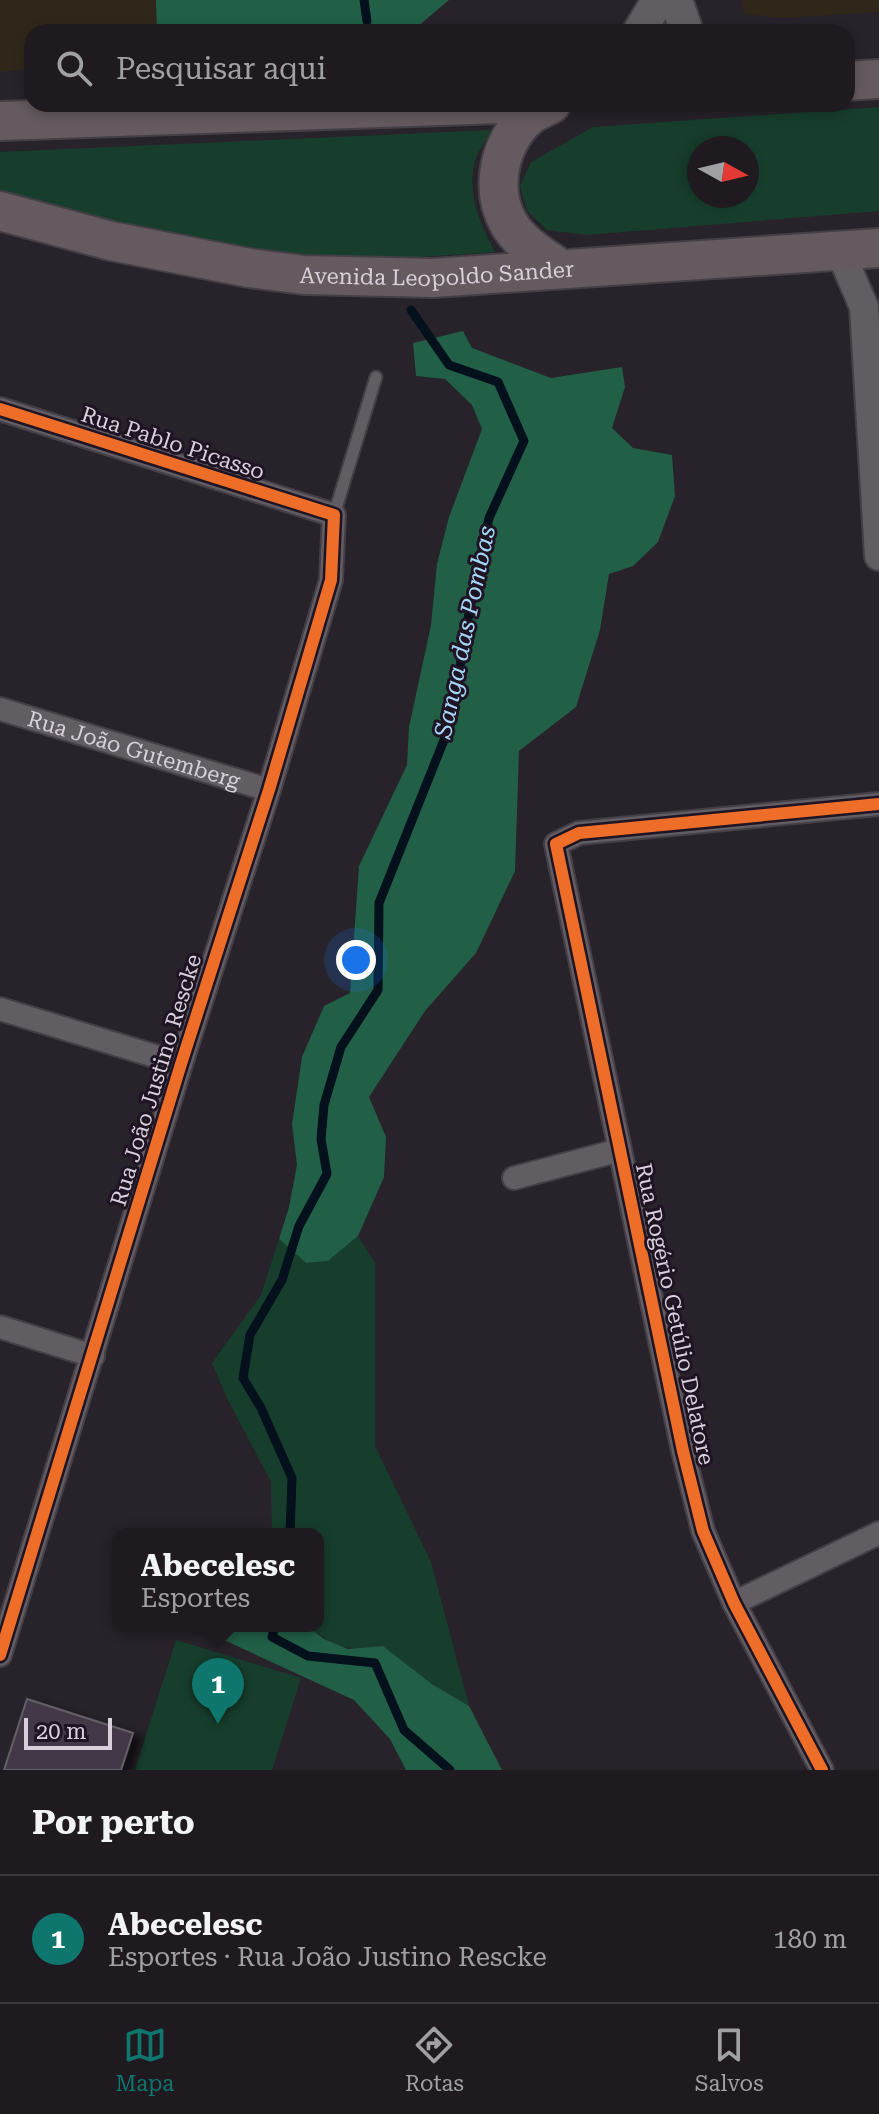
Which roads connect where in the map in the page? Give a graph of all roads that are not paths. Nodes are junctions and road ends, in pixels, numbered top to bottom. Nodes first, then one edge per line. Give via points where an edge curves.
1 (658, 0) edge
2 (676, 0) edge
3 (644, 24) edge
4 (684, 24) edge
5 (879, 79) edge
6 (855, 80) edge
7 (265, 112) edge
8 (536, 112) edge
9 (0, 121) edge
10 (0, 211) edge
11 (879, 248) edge
12 (840, 251) junction
13 (561, 269) junction
14 (376, 377) dead end
15 (0, 409) edge
16 (334, 515) junction
17 (879, 556) edge
18 (0, 709) edge
19 (269, 790) junction
20 (879, 804) edge
21 (0, 1009) edge
22 (181, 1064) junction
23 (620, 1150) junction
24 (514, 1178) dead end
25 (0, 1327) edge
26 (93, 1356) junction
27 (879, 1533) edge
28 (734, 1603) junction
29 (7, 1606) edge
30 (0, 1655) edge
31 (822, 1770) edge

1 - 3 main road
2 - 4 main road
5 - 6 highway
7 - 9 highway
8 - 13 highway via 510,138 499,166 499,196 509,224 529,247
10 - 13 highway, Avenida Leopoldo Sander via 111,241 304,275 433,278
11 - 12 highway, Avenida Leopoldo Sander
12 - 13 highway, Avenida Leopoldo Sander
12 - 17 street via 864,307
14 - 16 lane, Rua João Justino Rescke
15 - 16 street, Rua Pablo Picasso
16 - 19 street, Rua João Justino Rescke via 331,580
18 - 19 street, Rua João Gutemberg
19 - 22 street, Rua João Justino Rescke
20 - 23 street, Rua Rogério Getúlio Delatore via 579,833 556,844
21 - 22 street
22 - 26 street, Rua João Justino Rescke
23 - 24 street
23 - 28 street, Rua Rogério Getúlio Delatore via 703,1531
25 - 26 street
26 - 29 street, Rua João Justino Rescke
27 - 28 street
28 - 31 street, Rua Rogério Getúlio Delatore
29 - 30 street, Rua João Justino Rescke

